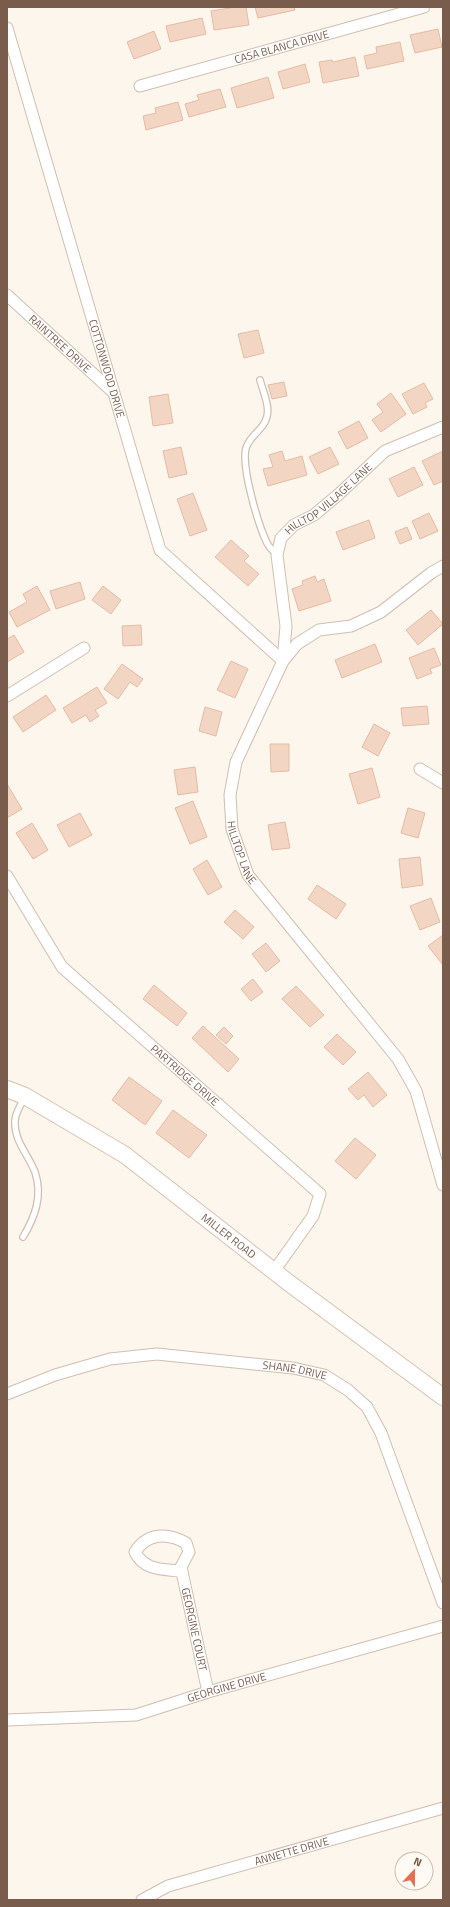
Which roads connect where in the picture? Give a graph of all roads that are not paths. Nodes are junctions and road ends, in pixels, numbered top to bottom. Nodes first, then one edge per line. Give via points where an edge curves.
1 (424, 7) edge
2 (7, 28) edge
3 (140, 86) dead end
4 (7, 295) edge
5 (260, 380) dead end
6 (114, 393) junction
7 (443, 427) edge
8 (277, 555) junction
9 (443, 566) edge
10 (84, 648) dead end
11 (283, 661) junction
12 (7, 696) edge
13 (420, 770) dead end
14 (443, 783) edge
15 (7, 876) edge
16 (7, 1089) edge
17 (24, 1096) junction
18 (443, 1185) edge
19 (23, 1237) dead end
20 (274, 1271) junction
21 (7, 1394) edge
22 (443, 1397) edge
23 (181, 1567) junction
24 (443, 1603) edge
25 (443, 1626) edge
26 (208, 1692) junction
27 (7, 1720) edge
28 (443, 1808) edge
29 (142, 1900) edge

1 - 3 street, CASA BLANCA DRIVE
2 - 6 street, COTTONWOOD DRIVE
4 - 6 street, RAINTREE DRIVE
5 - 8 lane via 269,416 247,446 245,459 260,528 268,545
6 - 11 street, COTTONWOOD DRIVE via 160,550
7 - 8 street, HILLTOP VILLAGE LANE via 385,451 340,494 314,515 294,525 281,538
8 - 11 street, HILLTOP VILLAGE LANE via 286,626
9 - 11 street, HILLTOP LANE via 381,612 351,626 319,630 297,644
10 - 12 street
11 - 18 street, HILLTOP LANE via 236,762 230,795 232,829 248,875 398,1059 416,1091
13 - 14 street
15 - 20 street, PARTRIDGE DRIVE via 62,967 320,1194 313,1216
16 - 17 street, MILLER ROAD
17 - 19 lane via 15,1119 16,1132 35,1172 39,1193 33,1220
17 - 20 street, MILLER ROAD via 124,1155
20 - 22 street, MILLER ROAD
21 - 24 street, SHANE DRIVE via 55,1375 110,1359 157,1354 293,1368 324,1375 348,1390 367,1407 381,1433
23 - 23 street via 189,1552 186,1544 180,1540 159,1536 148,1538 141,1542 135,1552 138,1559 149,1567 178,1571
23 - 26 street, GEORGINE COURT
25 - 26 street, GEORGINE DRIVE
26 - 27 street, GEORGINE DRIVE via 136,1715
28 - 29 street, ANNETTE DRIVE via 168,1886

